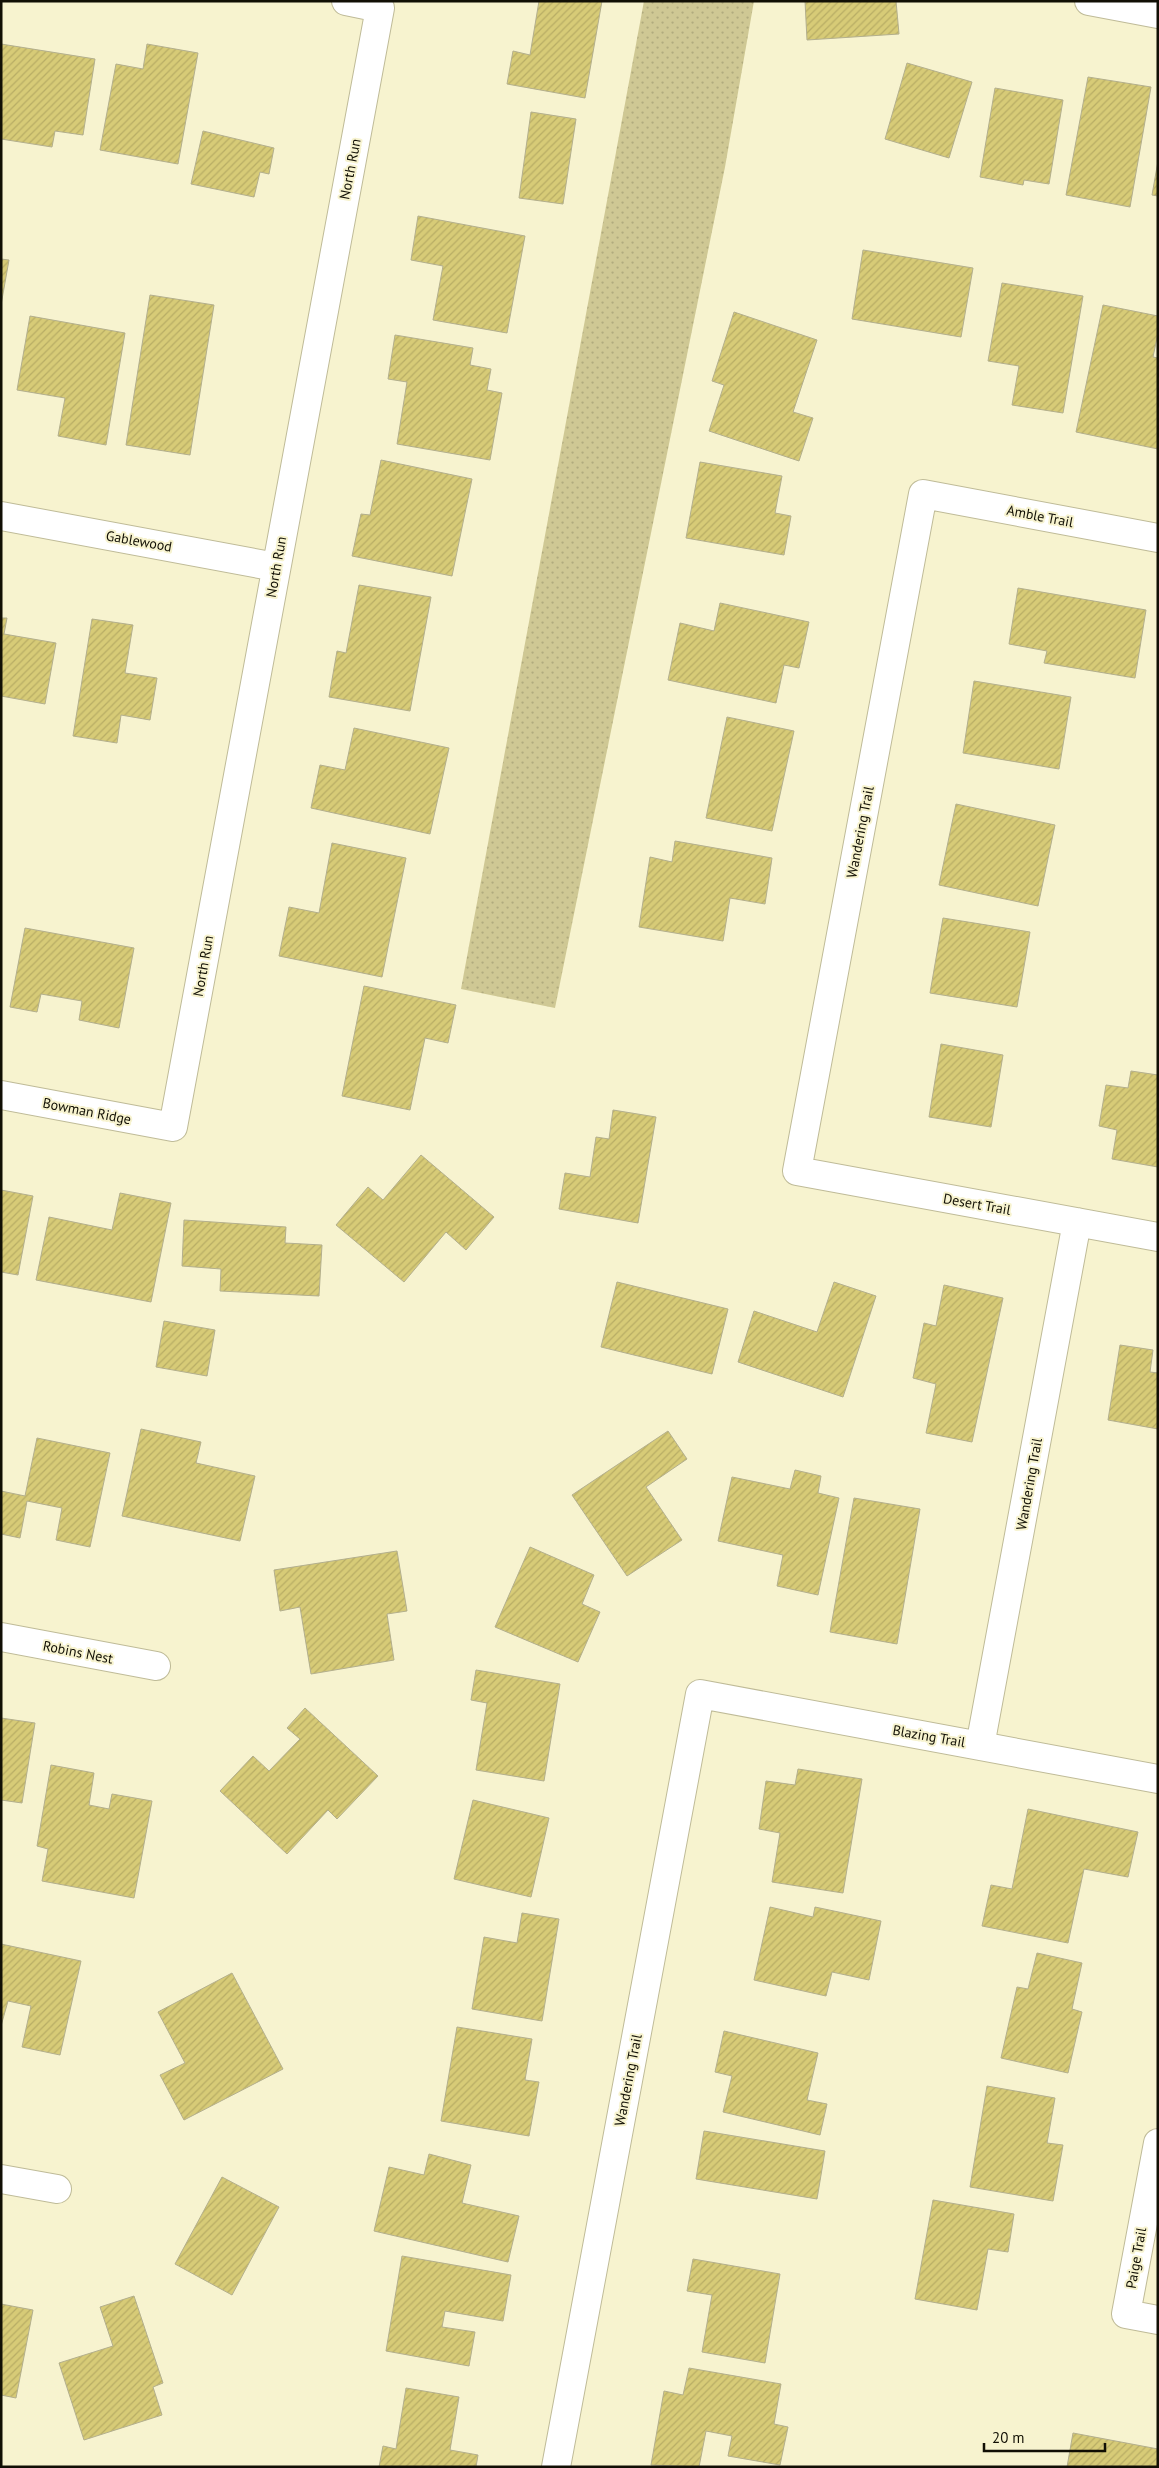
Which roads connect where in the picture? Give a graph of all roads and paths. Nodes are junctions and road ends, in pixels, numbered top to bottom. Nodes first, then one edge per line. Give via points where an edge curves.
1 (346, 1) edge
2 (1089, 1) edge
3 (1158, 14) edge
4 (923, 494) joint
5 (1, 516) edge
6 (1158, 538) edge
7 (276, 567) junction
8 (1, 1095) edge
9 (173, 1127) joint
10 (797, 1171) joint
11 (1077, 1222) junction
12 (1158, 1237) edge
13 (1, 1637) edge
14 (156, 1666) dead end
15 (700, 1694) joint
16 (980, 1746) junction
17 (1158, 1779) edge
18 (1158, 2143) edge
19 (1, 2179) edge
20 (57, 2189) dead end
21 (1158, 2320) edge
22 (556, 2467) edge

1 - 7 street, North Run via 380,8
2 - 3 street
4 - 6 street, Amble Trail
4 - 10 street, Wandering Trail
5 - 7 street, Gablewood
7 - 9 street, North Run
8 - 9 street, Bowman Ridge
10 - 11 street, Desert Trail
11 - 12 street, Desert Trail
11 - 16 street, Wandering Trail
13 - 14 street, Robins Nest
15 - 16 street, Blazing Trail
15 - 22 street, Wandering Trail
16 - 17 street, Blazing Trail
18 - 21 street, Paige Trail via 1126,2314
19 - 20 street

